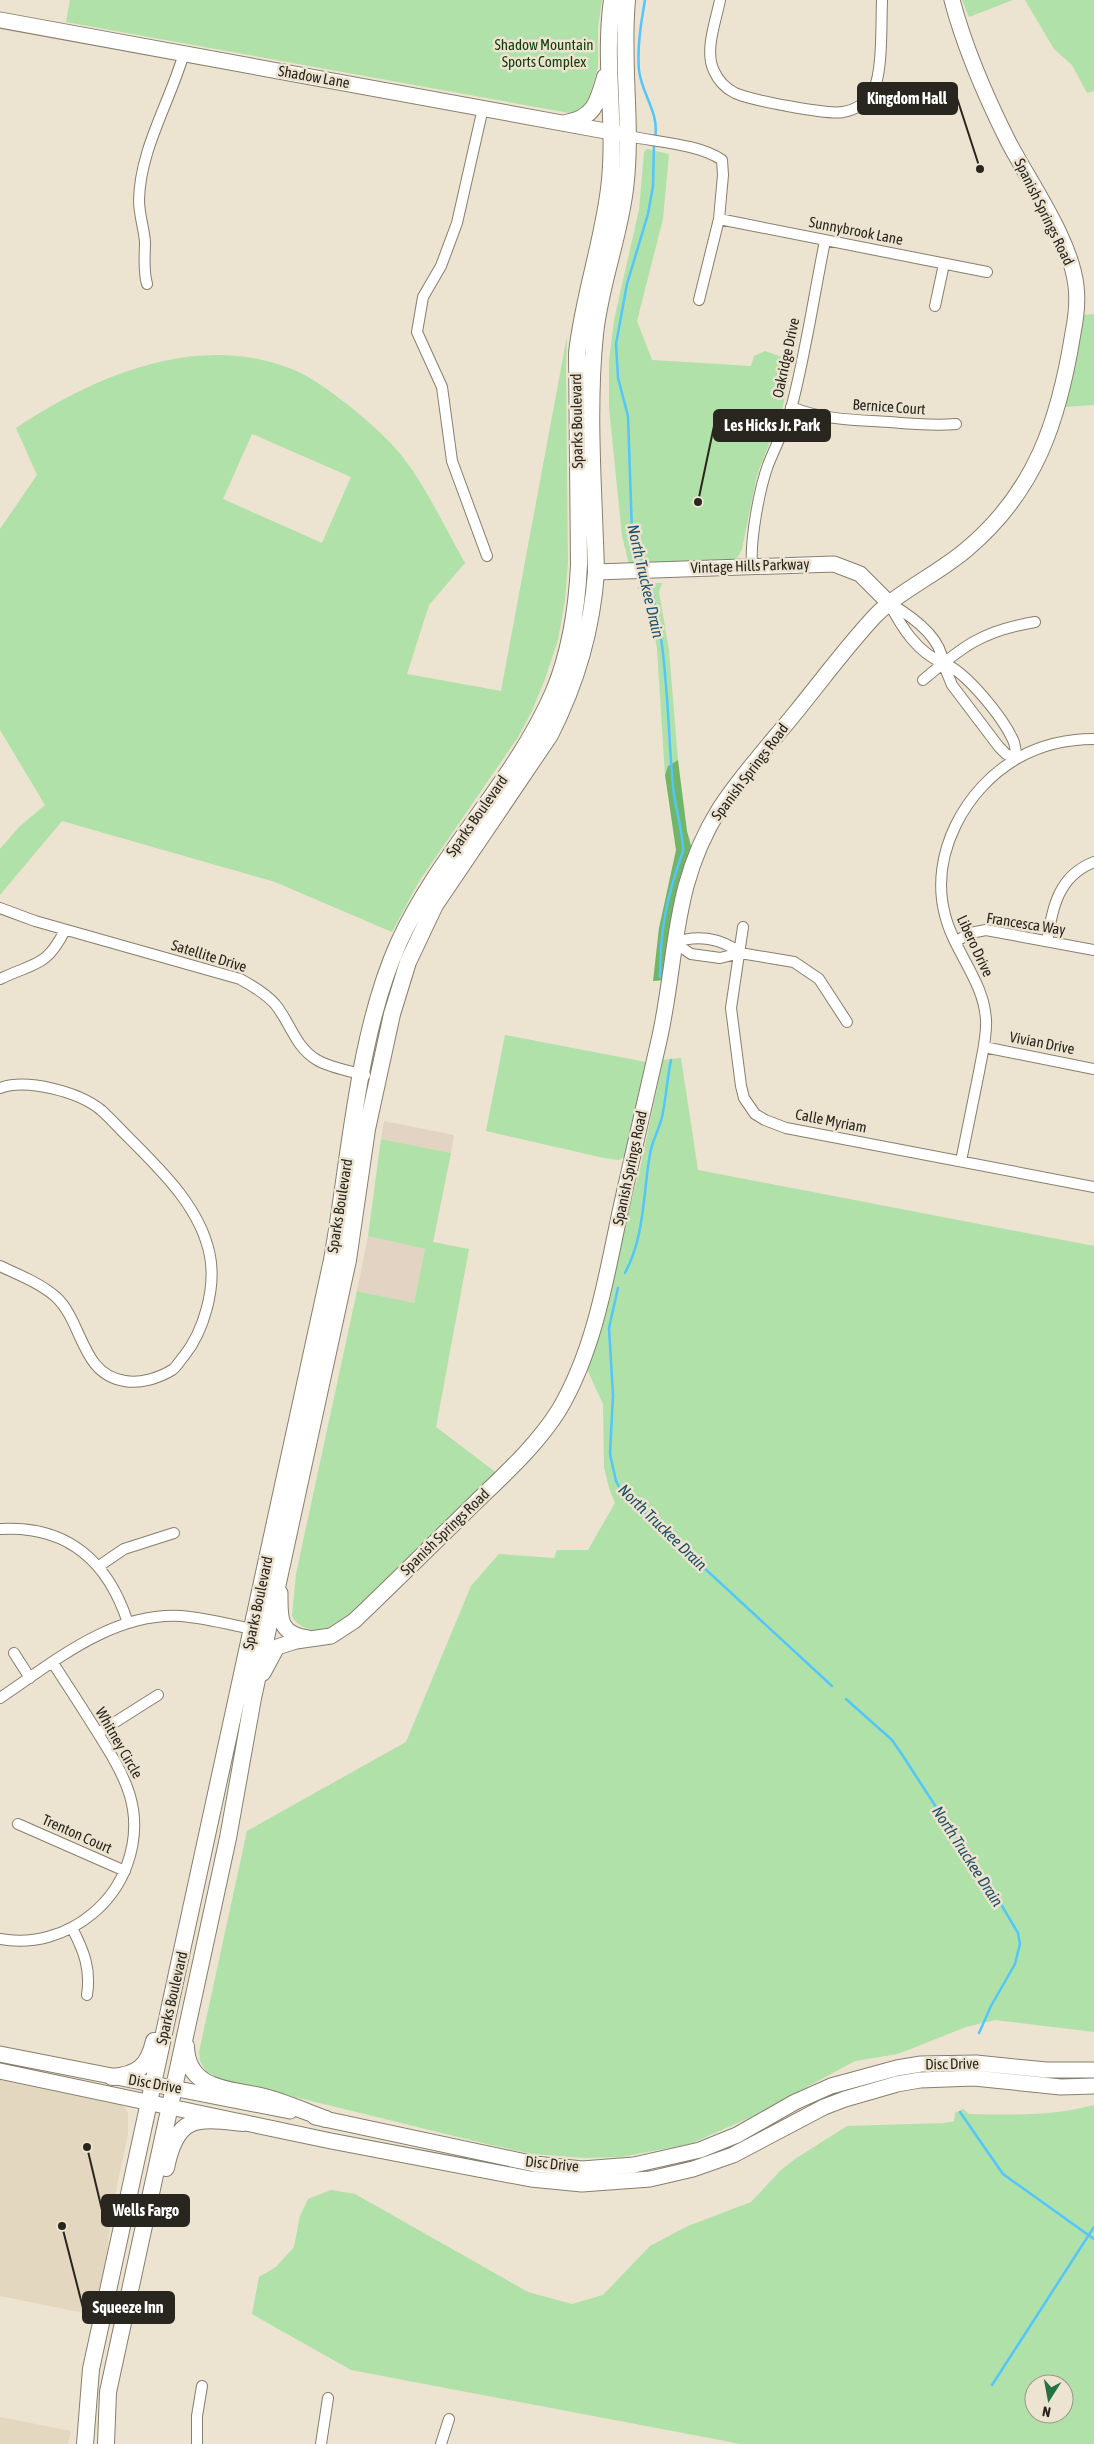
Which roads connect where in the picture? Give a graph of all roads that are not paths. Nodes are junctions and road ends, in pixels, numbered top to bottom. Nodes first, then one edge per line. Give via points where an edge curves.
1 (612, 0) edge
2 (627, 0) edge
3 (720, 0) edge
4 (882, 0) edge
5 (952, 0) edge
6 (0, 20) edge
7 (184, 53) junction
8 (608, 65) junction
9 (483, 108) junction
10 (566, 123) junction
11 (611, 132) junction
12 (628, 136) junction
13 (719, 220) junction
14 (825, 241) junction
15 (944, 264) junction
16 (987, 272) dead end
17 (147, 284) dead end
18 (699, 300) dead end
19 (935, 306) dead end
20 (792, 407) junction
21 (577, 418) junction
22 (956, 424) dead end
23 (488, 556) dead end
24 (752, 566) junction
25 (596, 572) junction
26 (889, 603) junction
27 (1035, 622) dead end
28 (572, 625) junction
29 (943, 663) junction
30 (923, 680) dead end
31 (1094, 739) edge
32 (1016, 759) junction
33 (1094, 862) edge
34 (0, 908) edge
35 (743, 927) dead end
36 (65, 930) junction
37 (1047, 941) junction
38 (955, 942) junction
39 (674, 943) junction
40 (1094, 950) edge
41 (740, 953) junction
42 (0, 979) edge
43 (847, 1022) dead end
44 (984, 1047) junction
45 (1094, 1069) edge
46 (362, 1074) junction
47 (378, 1078) junction
48 (0, 1088) edge
49 (961, 1161) junction
50 (1094, 1187) edge
51 (0, 1266) edge
52 (301, 1481) junction
53 (0, 1529) edge
54 (174, 1533) dead end
55 (99, 1566) junction
56 (280, 1576) junction
57 (128, 1623) junction
58 (252, 1629) junction
59 (314, 1639) junction
60 (14, 1653) dead end
61 (53, 1663) junction
62 (30, 1678) junction
63 (254, 1693) junction
64 (158, 1695) dead end
65 (0, 1698) edge
66 (98, 1733) junction
67 (236, 1793) junction
68 (18, 1824) dead end
69 (125, 1872) junction
70 (72, 1928) junction
71 (0, 1939) edge
72 (182, 1953) junction
73 (87, 1995) dead end
74 (186, 2030) junction
75 (0, 2054) edge
76 (1094, 2070) edge
77 (0, 2071) edge
78 (112, 2077) junction
79 (152, 2083) junction
80 (1094, 2086) edge
81 (174, 2087) junction
82 (148, 2101) junction
83 (169, 2108) junction
84 (326, 2119) junction
85 (243, 2123) junction
86 (137, 2257) junction
87 (202, 2386) dead end
88 (328, 2398) dead end
89 (449, 2419) dead end
90 (84, 2444) edge
91 (106, 2444) edge
92 (197, 2444) edge
93 (321, 2444) edge
94 (441, 2444) edge

1 - 8 main road, Sparks Boulevard
2 - 12 main road, Sparks Boulevard via 624,56
3 - 4 street via 710,52 718,80 742,95 834,113 860,106 874,90
5 - 26 street, Spanish Springs Road via 982,86 1069,256 1076,285 1076,310 1057,406 1043,448 1025,485 1001,517 966,550
6 - 7 street, Shadow Lane
7 - 9 street, Shadow Lane
7 - 17 street via 141,180 140,216 145,239 144,274
8 - 10 main road via 592,111 578,121
8 - 11 main road, Sparks Boulevard
9 - 10 street, Shadow Lane
9 - 23 street via 457,223 441,266 423,297 417,332 442,387 452,461
10 - 11 street, Shadow Lane
11 - 12 street, Shadow Lane
11 - 21 main road, Sparks Boulevard via 609,190 580,326
12 - 13 street via 711,153 722,160
12 - 25 main road, Sparks Boulevard via 625,189 595,332 592,392
13 - 14 street, Sunnybrook Lane
13 - 18 street
14 - 15 street, Sunnybrook Lane
14 - 20 street, Oakridge Drive
15 - 16 street, Sunnybrook Lane
15 - 19 street
20 - 22 street, Bernice Court via 836,418
20 - 24 street, Oakridge Drive via 765,474 752,544
21 - 25 main road via 584,469 587,564
21 - 28 main road, Sparks Boulevard via 579,565
24 - 25 street, Vintage Hills Parkway
24 - 26 street, Vintage Hills Parkway via 820,563 844,566 868,580
25 - 28 main road via 587,582 581,609
25 - 47 main road, Sparks Boulevard via 584,650 563,708 535,760 435,905 417,941 399,989
26 - 29 street, Vintage Hills Parkway via 903,629 925,654
26 - 29 street, Vintage Hills Parkway via 916,621 942,653
26 - 39 street, Spanish Springs Road via 874,617 722,805 708,828 687,877
27 - 29 street via 988,634 966,644
28 - 46 main road, Sparks Boulevard via 554,690 540,720 523,750 427,889 398,944 378,1003
29 - 30 street
29 - 32 street, Vintage Hills Parkway via 952,685 999,747
29 - 32 street, Vintage Hills Parkway via 963,674 997,716 1012,738
31 - 32 street, Libero Drive via 1054,744
32 - 38 street, Libero Drive via 990,780 966,808 946,848 941,891 945,916
33 - 37 street via 1076,871 1062,886 1054,905
34 - 36 street, Satellite Drive
35 - 41 street, Calle Myriam
36 - 42 street via 57,946 41,963
36 - 46 street, Satellite Drive via 240,979 275,1005 308,1053 329,1066
37 - 38 street, Francesca Way via 986,930 970,933
37 - 40 street, Francesca Way
38 - 44 street, Libero Drive via 981,995 986,1019
39 - 41 street via 691,954 720,958
39 - 41 street via 692,937 723,942
39 - 59 street, Spanish Springs Road via 660,1032 606,1277 592,1331 571,1387 553,1418 526,1452 397,1580 341,1631
41 - 43 street via 784,960 803,967 819,979
41 - 49 street, Calle Myriam via 731,1018 744,1098 755,1114 786,1128
44 - 45 street, Vivian Drive
44 - 49 street, Libero Drive
46 - 47 street, Satellite Drive
46 - 58 main road, Sparks Boulevard via 332,1260
47 - 52 main road, Sparks Boulevard via 353,1236
48 - 51 street via 31,1085 58,1090 100,1109 160,1169 193,1213 210,1255 212,1274 209,1300 193,1345 173,1370 144,1382 124,1382 92,1363 70,1314 56,1297 38,1284
49 - 50 street, Calle Myriam
52 - 56 main road, Sparks Boulevard
52 - 58 main road via 285,1528 262,1620
53 - 55 street via 31,1530 61,1539
54 - 55 street via 124,1549
55 - 57 street via 114,1586
56 - 59 street via 281,1623 293,1634
56 - 63 main road, Sparks Boulevard
57 - 58 street via 160,1616 179,1616
57 - 61 street via 93,1638
58 - 67 main road via 257,1640 240,1727
58 - 72 main road, Sparks Boulevard
59 - 63 street, Spanish Springs Road via 277,1647
60 - 62 street
61 - 62 street
61 - 66 street, Whitney Circle
62 - 65 street
63 - 67 main road, Sparks Boulevard
64 - 66 street
66 - 69 street, Whitney Circle via 123,1774 133,1806 134,1839
67 - 74 main road, Sparks Boulevard
68 - 69 street, Trenton Court
69 - 70 street, Whitney Circle via 109,1898
70 - 71 street, Whitney Circle via 38,1939
70 - 73 street via 86,1956
72 - 78 main road via 161,2009 149,2057 134,2073
72 - 79 main road, Sparks Boulevard
74 - 81 main road, Sparks Boulevard
74 - 84 main road via 188,2065 202,2080
75 - 78 street, Disc Drive
76 - 84 street, Disc Drive via 1046,2070 976,2063 897,2068 831,2086 737,2135 700,2150 607,2167 535,2164
77 - 82 street, Disc Drive
78 - 79 street, Disc Drive
79 - 81 street, Disc Drive
79 - 82 main road, Sparks Boulevard
80 - 85 street, Disc Drive via 1061,2087 974,2078 897,2084 824,2107 733,2155 713,2162 650,2179 607,2183 557,2183 531,2179
81 - 83 main road, Sparks Boulevard
81 - 84 street, Disc Drive
82 - 83 street, Disc Drive
82 - 90 main road, Sparks Boulevard via 91,2370
83 - 85 street, Disc Drive
83 - 86 main road, Sparks Boulevard
85 - 86 main road via 203,2119 185,2128 168,2157 156,2216
86 - 91 main road, Sparks Boulevard via 108,2392
87 - 92 street
88 - 93 street
89 - 94 street

